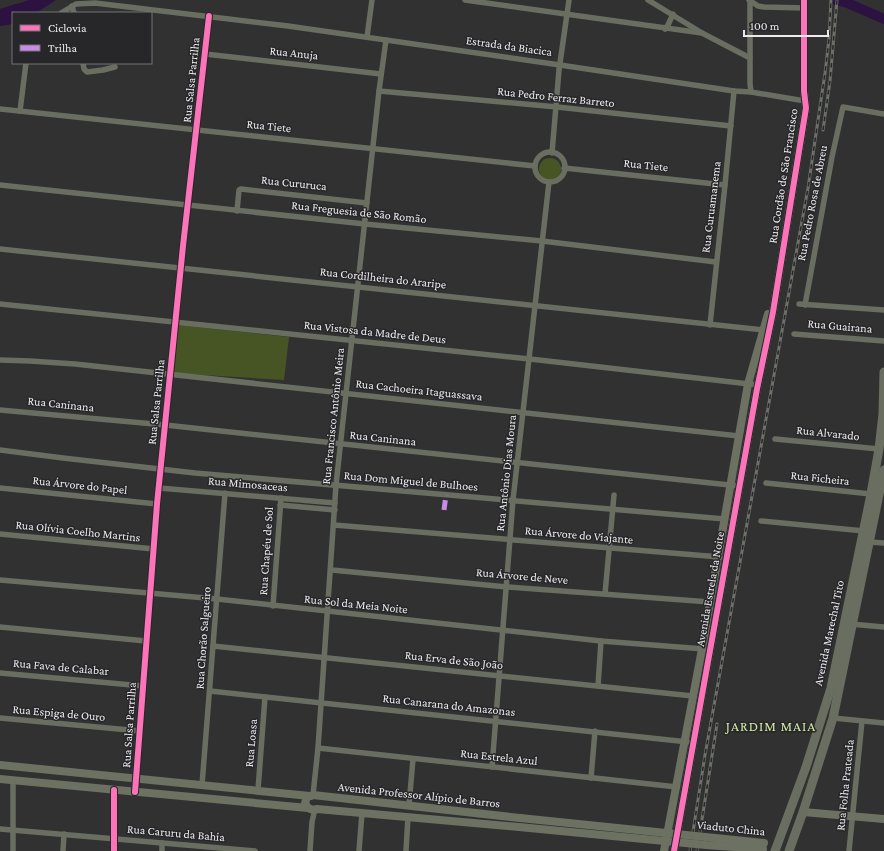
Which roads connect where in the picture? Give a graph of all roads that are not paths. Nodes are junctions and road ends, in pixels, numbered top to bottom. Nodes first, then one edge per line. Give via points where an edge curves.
1 (372, 0) edge
2 (465, 0) edge
3 (569, 0) edge
4 (648, 0) edge
5 (749, 1) edge
6 (804, 4) edge
7 (72, 6) junction
8 (63, 12) edge
9 (74, 12) edge
10 (567, 14) junction
11 (673, 14) junction
12 (209, 16) junction
13 (665, 29) junction
14 (702, 33) junction
15 (367, 38) junction
16 (386, 40) junction
17 (205, 54) junction
18 (750, 58) junction
19 (26, 64) edge
20 (83, 64) edge
21 (560, 65) junction
22 (115, 67) dead end
23 (381, 74) junction
24 (379, 91) junction
25 (734, 91) junction
26 (751, 92) junction
27 (805, 101) junction
28 (557, 107) junction
29 (0, 109) edge
30 (20, 111) junction
31 (884, 114) edge
32 (731, 126) junction
33 (197, 130) junction
34 (373, 148) junction
35 (552, 153) junction
36 (535, 166) junction
37 (564, 168) junction
38 (549, 182) junction
39 (0, 185) edge
40 (725, 185) junction
41 (367, 203) junction
42 (188, 205) junction
43 (237, 211) junction
44 (365, 224) junction
45 (542, 241) junction
46 (0, 249) edge
47 (716, 262) junction
48 (180, 268) junction
49 (358, 287) junction
50 (0, 304) edge
51 (536, 306) junction
52 (884, 310) edge
53 (175, 322) junction
54 (710, 324) junction
55 (766, 330) junction
56 (794, 334) dead end
57 (352, 340) junction
58 (884, 341) edge
59 (530, 359) junction
60 (0, 360) edge
61 (884, 372) edge
62 (170, 375) junction
63 (748, 384) junction
64 (758, 385) junction
65 (347, 394) junction
66 (0, 410) edge
67 (524, 412) junction
68 (883, 414) edge
69 (165, 426) junction
70 (739, 436) junction
71 (775, 439) dead end
72 (341, 444) junction
73 (879, 449) junction
74 (0, 450) edge
75 (518, 462) junction
76 (160, 469) junction
77 (884, 470) edge
78 (766, 484) dead end
79 (336, 485) junction
80 (735, 486) junction
81 (0, 488) edge
82 (159, 488) junction
83 (225, 493) junction
84 (878, 493) edge
85 (614, 495) dead end
86 (281, 498) junction
87 (513, 500) junction
88 (335, 503) junction
89 (157, 504) junction
90 (280, 506) junction
91 (612, 509) junction
92 (335, 510) junction
93 (725, 519) junction
94 (761, 521) dead end
95 (334, 525) junction
96 (864, 530) junction
97 (0, 534) edge
98 (510, 540) junction
99 (869, 542) junction
100 (884, 543) edge
101 (609, 548) junction
102 (154, 549) junction
103 (722, 558) junction
104 (332, 570) junction
105 (0, 580) edge
106 (507, 586) junction
107 (150, 593) junction
108 (605, 594) junction
109 (217, 600) junction
110 (710, 602) junction
111 (273, 606) junction
112 (328, 612) junction
113 (848, 624) junction
114 (0, 627) edge
115 (884, 627) edge
116 (503, 630) junction
117 (146, 641) junction
118 (601, 641) junction
119 (213, 646) junction
120 (706, 649) junction
121 (325, 658) junction
122 (0, 673) edge
123 (500, 676) junction
124 (143, 686) junction
125 (598, 686) junction
126 (210, 691) junction
127 (693, 696) junction
128 (265, 697) junction
129 (827, 699) junction
130 (322, 703) junction
131 (0, 718) edge
132 (833, 718) junction
133 (496, 721) junction
134 (862, 721) junction
135 (884, 723) edge
136 (140, 731) junction
137 (595, 732) junction
138 (690, 742) junction
139 (318, 748) junction
140 (414, 759) junction
141 (0, 765) edge
142 (492, 767) junction
143 (137, 778) junction
144 (591, 778) junction
145 (0, 779) edge
146 (13, 780) junction
147 (202, 785) junction
148 (677, 787) junction
149 (114, 790) junction
150 (258, 790) junction
151 (135, 792) junction
152 (313, 796) junction
153 (409, 805) junction
154 (313, 809) junction
155 (803, 812) junction
156 (362, 813) junction
157 (853, 816) junction
158 (408, 817) junction
159 (520, 818) joint
160 (884, 819) edge
161 (519, 827) joint
162 (0, 829) edge
163 (14, 830) junction
164 (64, 834) junction
165 (114, 839) junction
166 (793, 841) junction
167 (162, 843) junction
168 (769, 848) edge
169 (209, 849) edge
170 (13, 851) edge
171 (63, 851) edge
172 (114, 851) edge
173 (162, 851) edge
174 (255, 851) edge
175 (310, 851) edge
176 (358, 851) edge
177 (406, 851) edge
178 (664, 851) edge
179 (674, 851) edge
180 (789, 851) edge
181 (849, 851) edge

1 - 15 street
2 - 10 street
3 - 10 street
4 - 11 street
5 - 6 street via 764,7
5 - 18 street
6 - 27 street, Rua Cordão de São Francisco
7 - 8 street
7 - 9 street
7 - 12 street, Estrada da Biacica via 80,3 102,4
10 - 13 street
10 - 21 street
11 - 13 street
11 - 14 street
12 - 15 street, Estrada da Biacica
12 - 17 street, Rua Salsa Parrilha
13 - 14 street
14 - 18 street
15 - 16 street, Estrada da Biacica
16 - 21 street, Estrada da Biacica
16 - 23 street, Rua Francisco Antônio Meira
17 - 23 street, Rua Anuja
17 - 33 street, Rua Salsa Parrilha
18 - 26 street
19 - 30 street
20 - 22 street via 87,72
21 - 25 street, Estrada da Biacica
21 - 28 street
23 - 24 street, Rua Francisco Antônio Meira
24 - 28 street, Rua Pedro Ferraz Barreto
24 - 34 street, Rua Francisco Antônio Meira
25 - 26 street, Estrada da Biacica
25 - 32 street, Rua Curuamanema
26 - 27 street, Estrada da Biacica
27 - 55 street, Rua Cordão de São Francisco via 806,108 775,295
28 - 32 street, Rua Pedro Ferraz Barreto
28 - 35 street
29 - 30 street, Rua Tiete
30 - 33 street, Rua Tiete
31 - 52 street, Rua Pedro Rosa de Abreu via 843,107 802,304
32 - 40 street, Rua Curuamanema
33 - 34 street, Rua Tiete
33 - 42 street, Rua Salsa Parrilha
34 - 36 street, Rua Tiete
34 - 41 street, Rua Francisco Antônio Meira
35 - 36 street via 543,154
35 - 37 street via 562,160
36 - 38 street via 540,178
37 - 38 street via 561,177
37 - 40 street, Rua Tiete
38 - 45 street, Rua Antônio Dias Moura
39 - 42 street, Rua Freguesia de São Romão
40 - 47 street, Rua Curuamanema
41 - 43 street, Rua Cururuca via 241,189
41 - 44 street, Rua Francisco Antônio Meira
42 - 43 street, Rua Freguesia de São Romão
42 - 48 street, Rua Salsa Parrilha
43 - 44 street, Rua Freguesia de São Romão
44 - 45 street, Rua Freguesia de São Romão
44 - 49 street, Rua Francisco Antônio Meira
45 - 47 street, Rua Freguesia de São Romão
45 - 51 street, Rua Antônio Dias Moura
46 - 48 street, Rua Cordilheira do Araripe
47 - 54 street, Rua Curuamanema
48 - 49 street, Rua Cordilheira do Araripe
48 - 53 street, Rua Salsa Parrilha
49 - 51 street, Rua Cordilheira do Araripe
49 - 57 street, Rua Francisco Antônio Meira
50 - 53 street, Rua Vistosa da Madre de Deus
51 - 54 street, Rua Cordilheira do Araripe
51 - 59 street, Rua Antônio Dias Moura
53 - 57 street, Rua Vistosa da Madre de Deus
53 - 62 street, Rua Salsa Parrilha
54 - 55 street, Rua Cordilheira do Araripe
55 - 63 street, Avenida Estrela da Noite
55 - 64 street, Avenida Estrela da Noite
56 - 58 street, Rua Guairana
57 - 59 street, Rua Vistosa da Madre de Deus
57 - 65 street, Rua Francisco Antônio Meira
59 - 63 street, Rua Vistosa da Madre de Deus
59 - 67 street, Rua Antônio Dias Moura
60 - 62 street, Rua Cachoeira Itaguassava via 75,364
61 - 68 main road, Avenida Marechal Tito
62 - 65 street, Rua Cachoeira Itaguassava
62 - 69 street, Rua Salsa Parrilha
63 - 64 street, Rua Vistosa da Madre de Deus
63 - 70 street, Avenida Estrela da Noite
64 - 80 street, Avenida Estrela da Noite
65 - 67 street, Rua Cachoeira Itaguassava
65 - 72 street, Rua Francisco Antônio Meira
66 - 69 street, Rua Caninana
67 - 70 street, Rua Cachoeira Itaguassava
67 - 75 street, Rua Antônio Dias Moura
68 - 73 main road, Avenida Marechal Tito
69 - 72 street, Rua Caninana
69 - 76 street, Rua Salsa Parrilha
70 - 80 street, Avenida Estrela da Noite
71 - 73 street, Rua Alvarado
72 - 75 street, Rua Caninana
72 - 79 street, Rua Francisco Antônio Meira
73 - 84 main road, Avenida Marechal Tito
74 - 76 street, Rua Dom Miguel de Bulhoes
75 - 80 street, Rua Caninana
75 - 87 street, Rua Antônio Dias Moura
76 - 79 street, Rua Dom Miguel de Bulhoes
76 - 82 street, Rua Salsa Parrilha
77 - 84 main road, Avenida Marechal Tito
78 - 84 street, Rua Ficheira
79 - 87 street, Rua Dom Miguel de Bulhoes
79 - 88 street, Rua Francisco Antônio Meira
80 - 93 street, Avenida Estrela da Noite
80 - 103 street, Avenida Estrela da Noite
81 - 89 street, Rua Árvore do Papel
82 - 83 street, Rua Mimosaceas
82 - 89 street, Rua Salsa Parrilha
83 - 86 street, Rua Mimosaceas
83 - 109 street, Rua Chorão Salgueiro
84 - 96 main road, Avenida Marechal Tito
84 - 99 main road, Avenida Marechal Tito
85 - 91 street
86 - 88 street, Rua Mimosaceas
86 - 90 street, Rua Chapéu de Sol
87 - 91 street, Rua Dom Miguel de Bulhoes
87 - 98 street, Rua Antônio Dias Moura
88 - 92 street, Rua Francisco Antônio Meira
89 - 102 street, Rua Salsa Parrilha
90 - 92 street, Rua Mimosaceas
90 - 111 street, Rua Chapéu de Sol
91 - 93 street, Rua Dom Miguel de Bulhoes
91 - 101 street
92 - 95 street, Rua Francisco Antônio Meira
93 - 103 street, Avenida Estrela da Noite
94 - 96 street
95 - 98 street, Rua Árvore do Viajante
95 - 104 street, Rua Francisco Antônio Meira
96 - 113 main road, Avenida Marechal Tito
97 - 102 street, Rua Olívia Coelho Martins
98 - 101 street, Rua Árvore do Viajante
98 - 106 street, Rua Antônio Dias Moura
99 - 100 street
99 - 113 main road, Avenida Marechal Tito
101 - 103 street, Rua Árvore do Viajante
101 - 108 street
102 - 107 street, Rua Salsa Parrilha
103 - 110 street, Avenida Estrela da Noite
103 - 120 street, Avenida Estrela da Noite
104 - 106 street, Rua Árvore de Neve
104 - 112 street, Rua Francisco Antônio Meira
105 - 107 street, Rua Sol da Meia Noite
106 - 108 street, Rua Árvore de Neve
106 - 116 street, Rua Antônio Dias Moura
107 - 109 street, Rua Sol da Meia Noite
107 - 117 street, Rua Salsa Parrilha
108 - 110 street, Rua Árvore de Neve
109 - 111 street, Rua Sol da Meia Noite
109 - 119 street, Rua Chorão Salgueiro
110 - 120 street, Avenida Estrela da Noite
111 - 112 street, Rua Sol da Meia Noite
112 - 116 street, Rua Sol da Meia Noite
112 - 121 street, Rua Francisco Antônio Meira
113 - 115 street
113 - 129 main road, Avenida Marechal Tito
113 - 132 main road, Avenida Marechal Tito
114 - 117 street
116 - 118 street, Rua Sol da Meia Noite
116 - 123 street, Rua Antônio Dias Moura
117 - 124 street, Rua Salsa Parrilha
118 - 120 street, Rua Sol da Meia Noite
118 - 125 street
119 - 121 street, Rua Erva de São João
119 - 126 street, Rua Chorão Salgueiro
120 - 127 street, Avenida Estrela da Noite
120 - 138 street, Avenida Estrela da Noite
121 - 123 street, Rua Erva de São João
121 - 130 street, Rua Francisco Antônio Meira
122 - 124 street, Rua Fava de Calabar
123 - 125 street, Rua Erva de São João
123 - 133 street, Rua Antônio Dias Moura
124 - 136 street, Rua Salsa Parrilha
125 - 127 street, Rua Erva de São João
126 - 128 street, Rua Canarana do Amazonas
126 - 147 street, Rua Chorão Salgueiro
127 - 138 street, Avenida Estrela da Noite
128 - 130 street, Rua Canarana do Amazonas
128 - 150 street, Rua Loasa
129 - 132 main road
129 - 168 main road, Avenida Marechal Tito via 781,835
130 - 133 street, Rua Canarana do Amazonas
130 - 139 street, Rua Francisco Antônio Meira
131 - 136 street, Rua Espiga de Ouro
132 - 134 street
132 - 155 main road, Avenida Marechal Tito
133 - 137 street, Rua Canarana do Amazonas
133 - 142 street, Rua Antônio Dias Moura
134 - 135 street
134 - 157 street, Rua Folha Prateada
136 - 143 street, Rua Salsa Parrilha
137 - 138 street, Rua Canarana do Amazonas
137 - 144 street
138 - 148 street, Avenida Estrela da Noite
138 - 179 street, Avenida Estrela da Noite
139 - 140 street, Rua Estrela Azul
139 - 152 street, Rua Francisco Antônio Meira
140 - 142 street, Rua Estrela Azul
140 - 153 street
141 - 143 street, Avenida Professor Alípio de Barros
142 - 144 street, Rua Estrela Azul
143 - 147 street, Avenida Professor Alípio de Barros
143 - 151 street, Rua Salsa Parrilha
144 - 148 street, Rua Estrela Azul
145 - 146 street, Avenida Professor Alípio de Barros
146 - 149 street, Avenida Professor Alípio de Barros
146 - 163 street
147 - 150 street, Avenida Professor Alípio de Barros
148 - 178 street, Avenida Estrela da Noite
149 - 151 street, Avenida Professor Alípio de Barros
149 - 165 street
150 - 152 street, Avenida Professor Alípio de Barros
151 - 154 street, Avenida Professor Alípio de Barros
152 - 153 street, Avenida Professor Alípio de Barros
152 - 154 street via 320,804
152 - 154 street via 307,797 305,802
153 - 159 street, Avenida Professor Alípio de Barros
154 - 156 street, Avenida Professor Alípio de Barros
154 - 175 street
155 - 157 street
155 - 166 main road, Avenida Marechal Tito
156 - 158 street, Avenida Professor Alípio de Barros
156 - 176 street
157 - 160 street
157 - 181 street, Rua Folha Prateada
158 - 161 street, Avenida Professor Alípio de Barros
158 - 177 street
159 - 168 street, Viaduto China, bridge
161 - 168 street, Viaduto China, bridge via 706,845
162 - 163 street, Rua Caruru da Bahia
163 - 164 street, Rua Caruru da Bahia
163 - 170 street
164 - 165 street, Rua Caruru da Bahia
164 - 171 street
165 - 167 street, Rua Caruru da Bahia
165 - 172 street
166 - 168 main road via 785,846
166 - 180 main road, Avenida Marechal Tito
167 - 169 street, Rua Caruru da Bahia
167 - 173 street
169 - 174 street, Rua Caruru da Bahia

